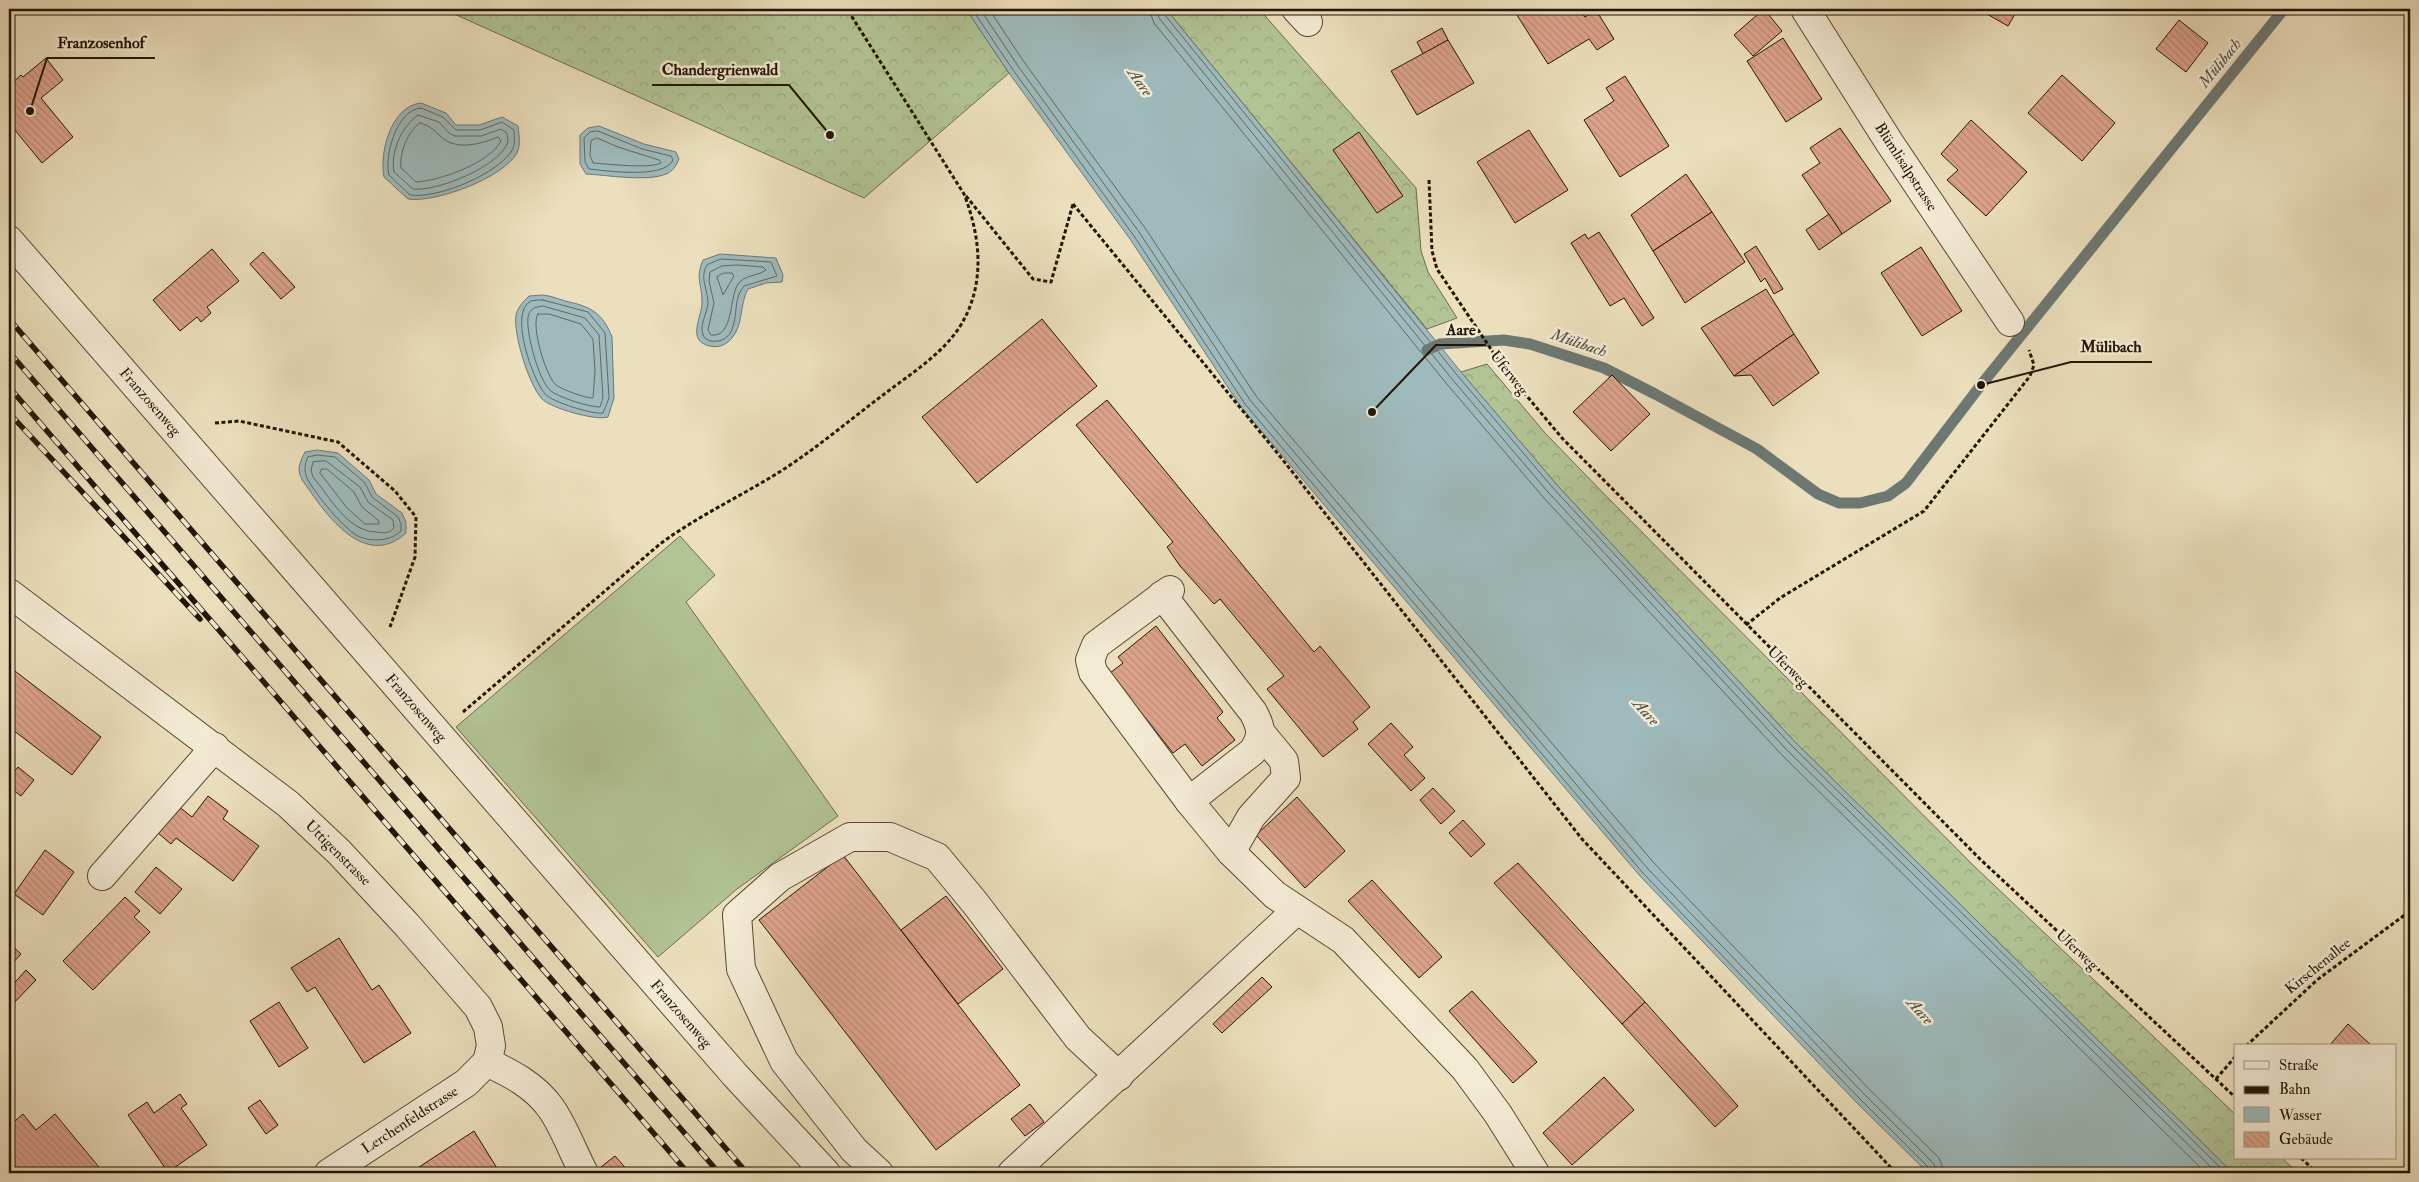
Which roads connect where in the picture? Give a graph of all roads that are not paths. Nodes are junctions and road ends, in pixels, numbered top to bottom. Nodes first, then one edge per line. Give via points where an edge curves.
1 (1813, 12) edge
2 (9, 240) edge
3 (2010, 322) dead end
4 (9, 593) edge
5 (1261, 732) junction
6 (215, 747) junction
7 (1189, 801) junction
8 (1231, 852) junction
9 (102, 876) dead end
10 (1297, 910) junction
11 (487, 1062) junction
12 (1119, 1076) junction
13 (329, 1173) edge
14 (584, 1173) edge
15 (826, 1173) edge
16 (879, 1173) edge
17 (1012, 1173) edge
18 (1535, 1173) edge

1 - 3 street, Blümlisalpstrasse via 1889,142
2 - 15 street, Franzosenweg via 735,1075
4 - 6 street, Uttigenstrasse
5 - 7 street via 1252,752
5 - 7 street via 1253,712 1166,592 1096,645 1090,660 1093,672
5 - 8 street via 1284,761 1286,778 1251,817
6 - 9 street
6 - 11 street, Uttigenstrasse via 288,804 340,852 468,994 488,1027 491,1046
7 - 8 street
8 - 10 street via 1275,895
10 - 12 street
10 - 18 street via 1343,940 1465,1069
11 - 13 street, Lerchenfeldstrasse via 466,1083
11 - 14 street via 512,1074 551,1107
12 - 16 street via 1078,1038 937,857 890,837 850,837 780,877 737,915 741,969 784,1061 854,1150
12 - 17 street

